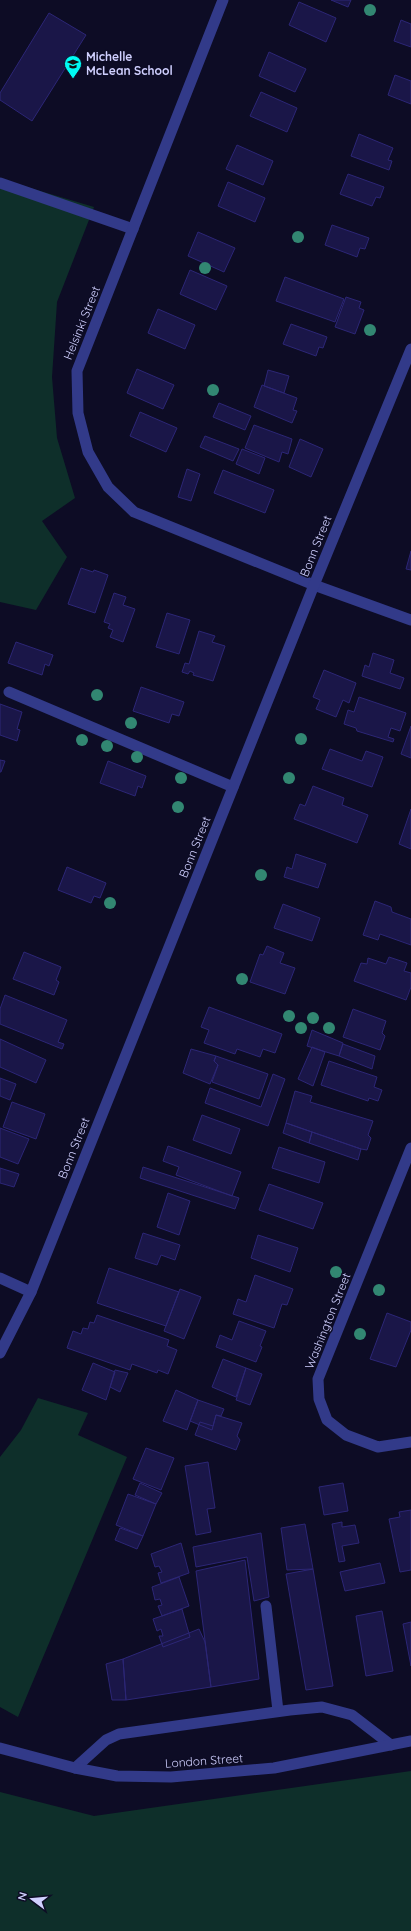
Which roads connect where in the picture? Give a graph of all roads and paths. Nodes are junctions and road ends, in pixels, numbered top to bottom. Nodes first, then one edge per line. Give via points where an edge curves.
1 (223, 0) edge
2 (0, 183) edge
3 (133, 229) junction
4 (411, 349) edge
5 (314, 585) junction
6 (411, 620) edge
7 (9, 692) dead end
8 (233, 787) junction
9 (411, 1148) edge
10 (0, 1278) edge
11 (31, 1292) junction
12 (0, 1353) edge
13 (411, 1442) edge
14 (266, 1606) dead end
15 (278, 1712) junction
16 (411, 1741) edge
17 (391, 1745) junction
18 (0, 1748) edge
19 (75, 1768) junction

1 - 3 street, Helsinki Street
2 - 3 street
3 - 5 street, Helsinki Street via 77,371 78,412 88,452 108,487 134,512
4 - 5 street, Bonn Street
5 - 6 street
5 - 8 street, Bonn Street
7 - 8 street
8 - 11 street, Bonn Street
9 - 13 street, Washington Street via 318,1378 319,1399 327,1420 346,1435 378,1447
10 - 11 street
11 - 12 street, Bonn Street
14 - 15 street
15 - 17 street via 322,1707 344,1712 352,1715
15 - 19 street via 119,1734 106,1740
16 - 17 street, London Street
17 - 19 street, London Street via 274,1768 171,1777 117,1776
18 - 19 street, London Street

